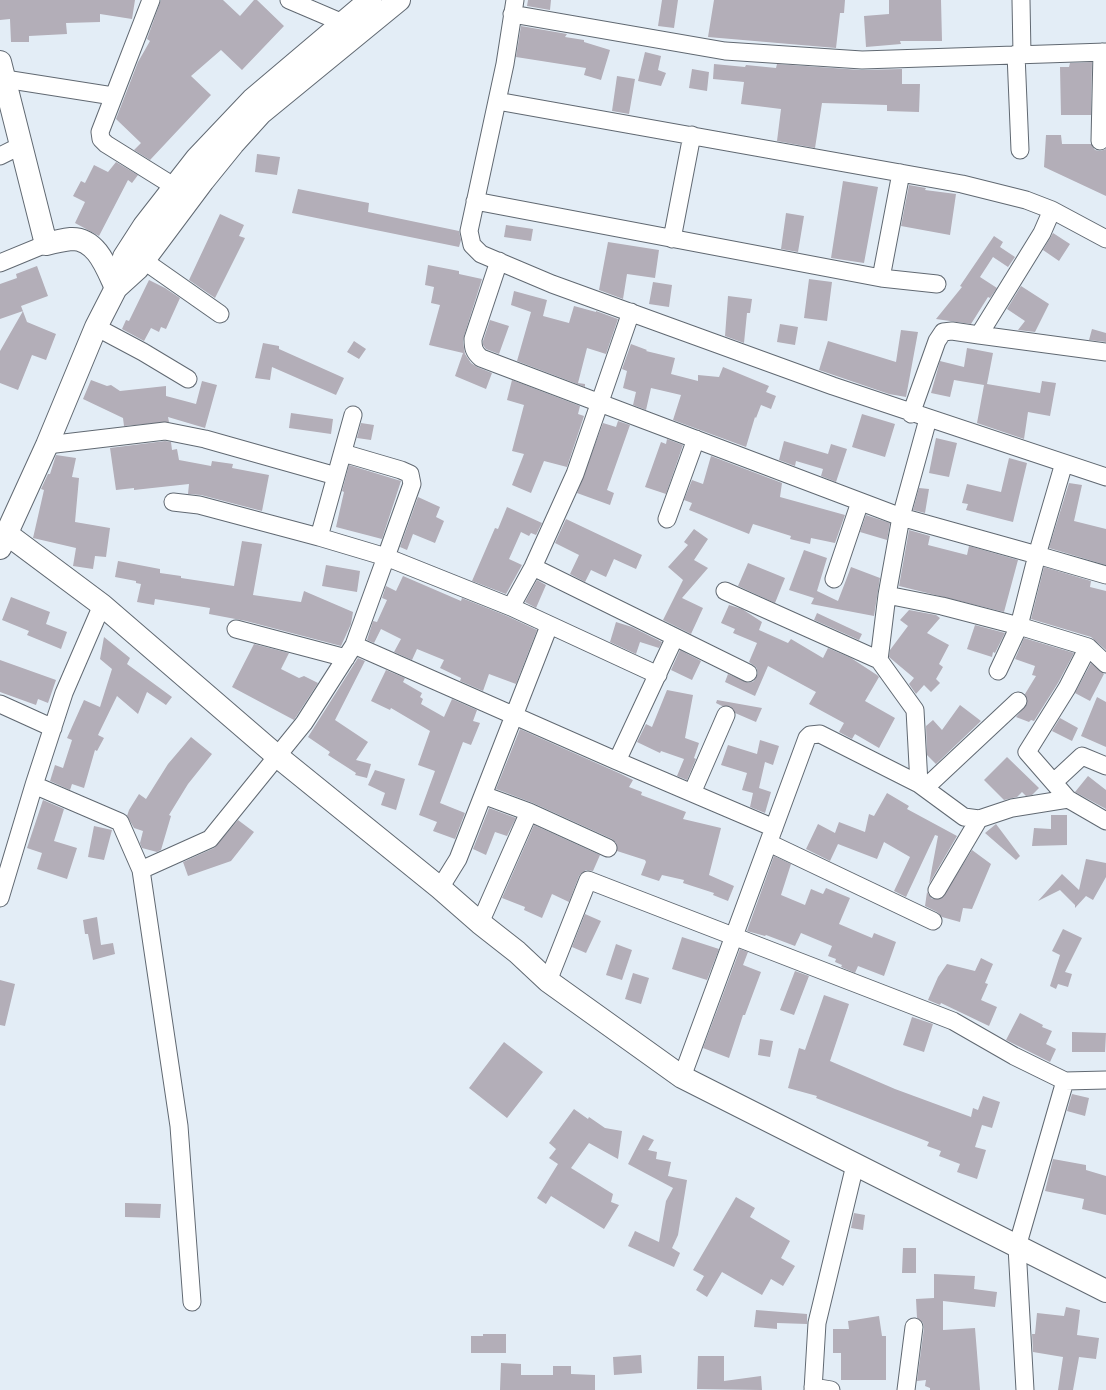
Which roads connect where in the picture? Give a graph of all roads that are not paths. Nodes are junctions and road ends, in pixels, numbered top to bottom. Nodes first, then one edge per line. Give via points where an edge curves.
1 (151, 0) edge
2 (289, 0) edge
3 (370, 0) edge
4 (399, 0) edge
5 (1021, 0) edge
6 (514, 7) edge
7 (343, 23) junction
8 (1104, 52) edge
9 (1019, 54) junction
10 (2, 71) edge
11 (114, 96) junction
12 (497, 101) junction
13 (692, 135) junction
14 (1100, 141) dead end
15 (20, 146) junction
16 (1020, 150) dead end
17 (0, 156) edge
18 (901, 173) junction
19 (175, 187) junction
20 (475, 201) junction
21 (1052, 210) junction
22 (672, 239) junction
23 (1106, 239) edge
24 (46, 244) junction
25 (143, 260) junction
26 (499, 262) junction
27 (0, 263) edge
28 (881, 278) junction
29 (937, 284) dead end
30 (116, 288) junction
31 (631, 312) junction
32 (220, 314) dead end
33 (96, 327) junction
34 (979, 335) junction
35 (1106, 352) edge
36 (188, 379) dead end
37 (600, 402) junction
38 (911, 414) junction
39 (353, 415) dead end
40 (928, 419) junction
41 (696, 439) junction
42 (47, 445) junction
43 (343, 453) junction
44 (1064, 463) junction
45 (336, 476) junction
46 (1106, 477) edge
47 (173, 502) dead end
48 (860, 502) junction
49 (901, 517) junction
50 (667, 519) dead end
51 (320, 537) junction
52 (3, 541) edge
53 (1037, 555) junction
54 (386, 557) junction
55 (533, 567) junction
56 (1106, 575) edge
57 (834, 579) dead end
58 (725, 591) dead end
59 (887, 595) junction
60 (102, 605) junction
61 (511, 607) junction
62 (549, 626) junction
63 (1019, 626) junction
64 (236, 629) dead end
65 (675, 637) junction
66 (1088, 647) junction
67 (350, 652) junction
68 (879, 660) junction
69 (1106, 664) edge
70 (998, 670) dead end
71 (748, 672) dead end
72 (658, 675) junction
73 (1018, 701) dead end
74 (0, 704) edge
75 (726, 715) dead end
76 (514, 716) junction
77 (53, 728) junction
78 (277, 756) junction
79 (618, 761) junction
80 (1106, 766) edge
81 (1054, 782) junction
82 (34, 786) junction
83 (922, 786) junction
84 (692, 793) junction
85 (483, 795) junction
86 (1068, 799) junction
87 (529, 812) junction
88 (979, 819) junction
89 (1106, 821) edge
90 (772, 835) junction
91 (608, 848) dead end
92 (142, 870) junction
93 (440, 888) junction
94 (937, 890) dead end
95 (0, 898) edge
96 (933, 921) dead end
97 (480, 923) junction
98 (734, 936) junction
99 (548, 981) junction
100 (682, 1078) junction
101 (1106, 1080) edge
102 (1065, 1081) junction
103 (855, 1165) junction
104 (1017, 1247) junction
105 (1106, 1291) edge
106 (192, 1302) dead end
107 (914, 1326) dead end
108 (813, 1388) edge
109 (831, 1390) edge
110 (906, 1390) edge
111 (1025, 1390) edge

1 - 11 street
2 - 7 street
3 - 7 main road
4 - 25 main road via 261,114 223,156
5 - 9 street
6 - 9 street via 725,51 862,60
6 - 12 street
7 - 19 main road via 252,100 197,158
8 - 9 street
8 - 14 street
9 - 16 street
10 - 11 street
10 - 15 main road
11 - 19 street via 100,132 101,139
12 - 13 street
12 - 20 street
13 - 18 street
13 - 22 street
15 - 17 street
15 - 24 main road
18 - 21 street via 962,184 1026,200
18 - 28 street
19 - 30 main road via 144,226 124,257
20 - 22 street
20 - 26 street via 469,231 472,245 481,254
21 - 23 street
21 - 34 street via 1042,233
22 - 28 street
24 - 27 street
24 - 30 main road via 72,239 96,249
25 - 30 main road
25 - 32 street
26 - 31 street
26 - 37 street via 474,339 473,348 476,354
28 - 29 street
30 - 33 main road
31 - 37 street
31 - 38 street
33 - 36 street
33 - 42 main road
34 - 35 street
34 - 38 street via 943,332 937,341
37 - 41 street
37 - 55 street via 575,474
38 - 40 street
39 - 43 street
40 - 44 street
40 - 49 street
41 - 48 street
41 - 50 street
42 - 45 street via 165,431 205,439
42 - 52 main road
43 - 45 street
43 - 54 street via 410,474 412,484
44 - 46 street
44 - 53 street
45 - 51 street
47 - 51 street via 199,505
48 - 49 street
48 - 57 street
49 - 53 street
49 - 59 street
51 - 54 street
52 - 60 main road
53 - 56 street
53 - 63 street
54 - 61 street
54 - 67 street
55 - 61 street
55 - 65 street
58 - 68 street
59 - 63 street
59 - 68 street
60 - 77 street via 64,694
60 - 78 main road
61 - 62 street
62 - 72 street
62 - 76 street
63 - 66 street
63 - 70 street
64 - 67 street
65 - 71 street
65 - 72 street
66 - 69 street
66 - 81 street via 1064,694 1027,752
67 - 76 street
67 - 78 street via 304,723
68 - 83 street via 915,710
72 - 79 street
73 - 83 street
74 - 77 street
75 - 84 street
76 - 79 street
76 - 85 street
77 - 82 street
78 - 92 street via 210,839
78 - 93 main road
79 - 84 street
80 - 81 street via 1082,756
81 - 86 street
82 - 92 street via 120,822
82 - 95 street
83 - 88 street via 964,818
83 - 90 street via 820,734 810,735
84 - 90 street
85 - 87 street
85 - 93 street via 458,859
86 - 88 street via 1012,808
86 - 89 street
87 - 91 street
87 - 97 street
88 - 94 street
90 - 96 street
90 - 98 street
92 - 106 street via 179,1126
93 - 97 main road
97 - 99 main road
98 - 99 street via 588,880
98 - 100 street
98 - 102 street via 953,1021 1014,1056
99 - 100 main road
100 - 103 main road
101 - 102 street
102 - 104 street
103 - 104 main road
103 - 108 street via 817,1323
104 - 105 main road
104 - 111 street
107 - 110 street
108 - 109 street

